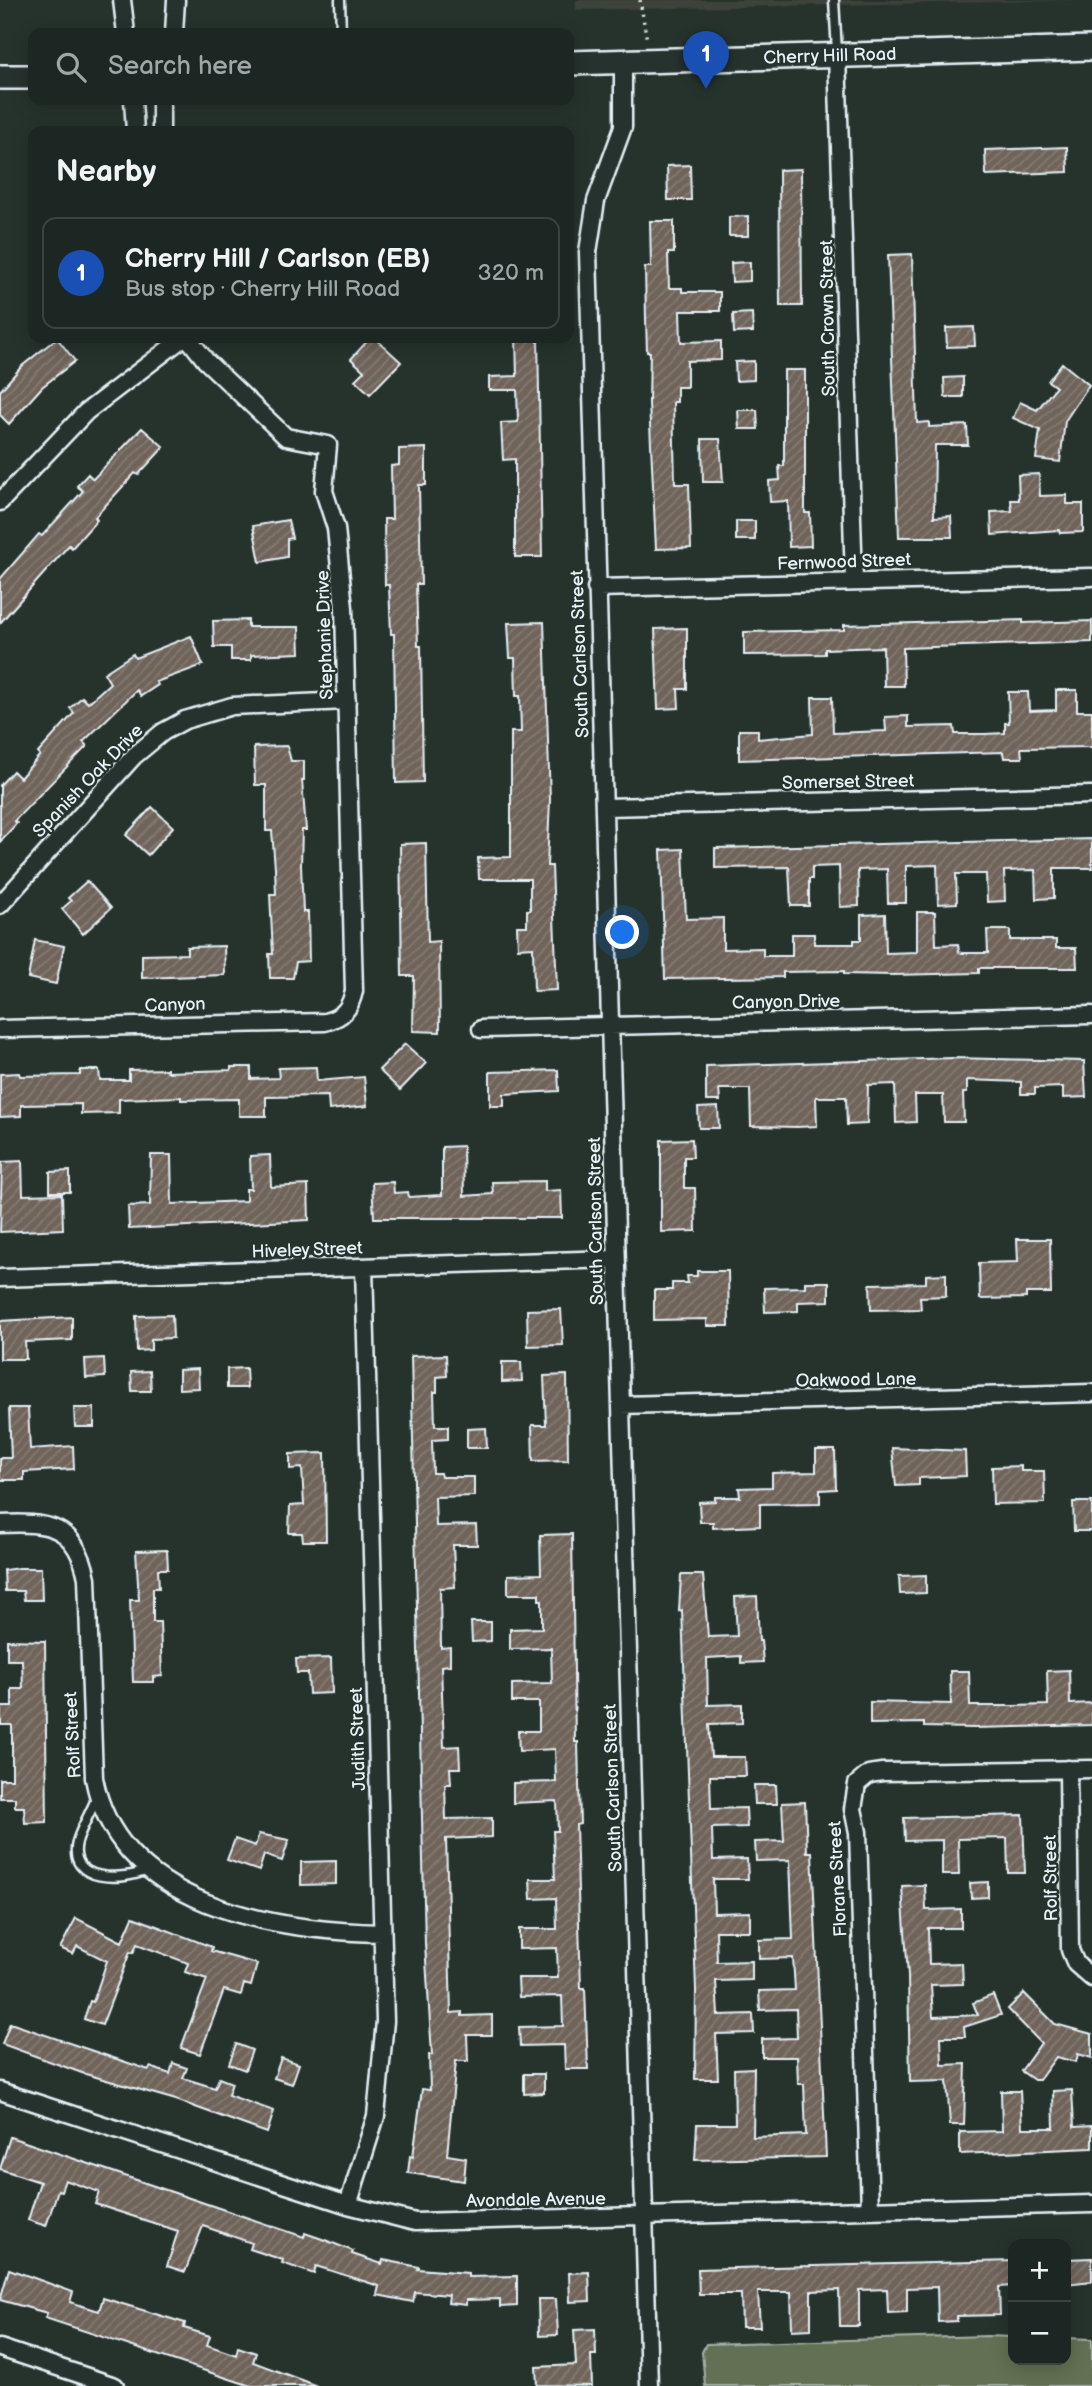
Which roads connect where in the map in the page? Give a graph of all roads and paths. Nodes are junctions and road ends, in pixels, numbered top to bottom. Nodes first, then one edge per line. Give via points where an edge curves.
1 (122, 0) edge
2 (176, 0) edge
3 (340, 0) edge
4 (640, 0) edge
5 (834, 0) edge
6 (125, 28) edge
7 (174, 28) edge
8 (341, 28) edge
9 (1092, 48) edge
10 (837, 55) junction
11 (622, 61) junction
12 (650, 61) junction
13 (574, 62) edge
14 (0, 77) edge
15 (28, 77) edge
16 (133, 105) edge
17 (161, 105) edge
18 (135, 126) edge
19 (161, 126) edge
20 (179, 343) edge
21 (190, 343) edge
22 (1, 501) edge
23 (1092, 577) edge
24 (854, 580) junction
25 (597, 588) junction
26 (346, 701) junction
27 (1092, 795) edge
28 (606, 807) junction
29 (0, 905) edge
30 (348, 1009) joint
31 (1092, 1014) edge
32 (611, 1026) junction
33 (481, 1029) dead end
34 (0, 1030) edge
35 (615, 1259) junction
36 (364, 1267) junction
37 (0, 1278) edge
38 (1092, 1393) edge
39 (621, 1405) junction
40 (0, 1524) edge
41 (1068, 1769) junction
42 (1092, 1769) edge
43 (97, 1796) junction
44 (147, 1870) junction
45 (382, 1933) junction
46 (1092, 1978) edge
47 (0, 2091) edge
48 (1092, 2204) edge
49 (348, 2205) junction
50 (870, 2210) junction
51 (645, 2218) junction
52 (0, 2348) edge
53 (115, 2386) edge
54 (649, 2386) edge

1 - 6 street
2 - 7 street
3 - 8 lane
4 - 12 path
5 - 10 lane
9 - 10 main road, Cherry Hill Road
10 - 12 main road, Cherry Hill Road
10 - 24 street, South Crown Street
11 - 12 main road, Cherry Hill Road
11 - 13 main road, Cherry Hill Road
11 - 25 street, South Carlson Street via 623,127 596,201 588,253
14 - 15 main road
16 - 18 street
17 - 19 street
20 - 22 street via 86,412
21 - 26 street, Stephanie Drive via 286,438 328,445 324,491 341,557
23 - 24 street, Fernwood Street
24 - 25 street, Fernwood Street
25 - 28 street, South Carlson Street
26 - 29 street, Spanish Oak Drive via 232,706 163,732 134,756
26 - 30 street, Stephanie Drive via 354,991
27 - 28 street, Somerset Street
28 - 32 street, South Carlson Street
30 - 34 street, Canyon via 325,1022
31 - 32 street, Canyon Drive
32 - 33 street, Canyon Drive
32 - 35 street, South Carlson Street
35 - 36 street, Hiveley Street
35 - 39 street, South Carlson Street
36 - 37 street, Hiveley Street
36 - 45 street, Judith Street
38 - 39 street, Oakwood Lane
39 - 51 street, South Carlson Street
40 - 43 street, Rolf Street via 49,1525 66,1534 83,1562
41 - 42 street, Florane Street
41 - 46 street, Rolf Street via 1070,1950 1076,1964
41 - 50 street, Florane Street via 882,1772 869,1774 857,1784 853,1809 858,1832
43 - 44 street, Rolf Street via 117,1837
43 - 44 lane via 77,1843 81,1865 106,1878
44 - 45 street, Rolf Street via 184,1893 261,1920 319,1931
45 - 49 street, Judith Street via 385,2021 381,2084 370,2138
47 - 49 street, Avondale Avenue
48 - 50 street, Avondale Avenue
49 - 51 street, Avondale Avenue via 415,2222
50 - 51 street, Avondale Avenue
51 - 54 street, South Carlson Street
52 - 53 street

